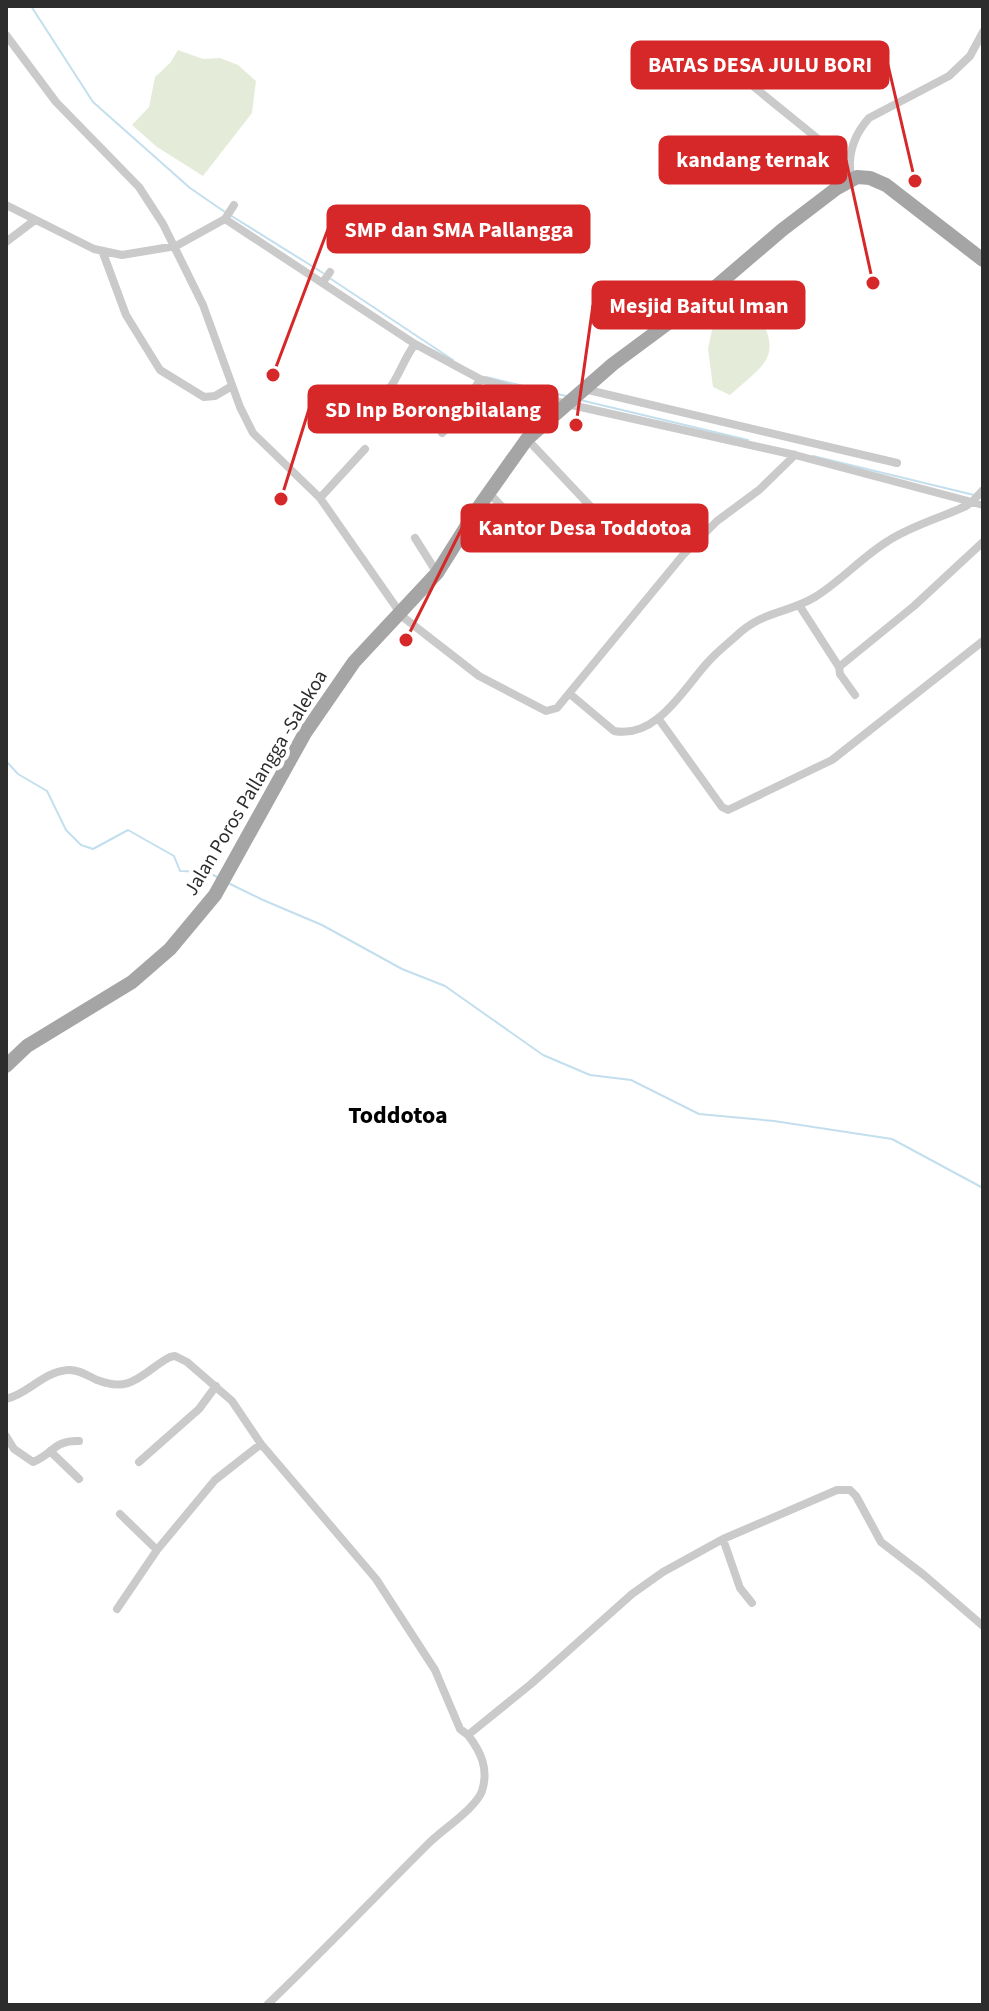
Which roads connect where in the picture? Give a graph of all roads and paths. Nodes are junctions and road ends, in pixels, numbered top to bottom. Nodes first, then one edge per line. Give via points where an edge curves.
1 (983, 32) edge
2 (6, 35) edge
3 (754, 87) dead end
4 (850, 171) junction
5 (6, 205) edge
6 (35, 220) junction
7 (6, 242) edge
8 (176, 246) junction
9 (103, 253) junction
10 (983, 260) edge
11 (415, 344) junction
12 (480, 379) junction
13 (232, 386) junction
14 (387, 392) dead end
15 (575, 397) junction
16 (442, 433) dead end
17 (527, 439) junction
18 (365, 449) dead end
19 (795, 455) junction
20 (897, 463) dead end
21 (488, 492) junction
22 (979, 497) edge
23 (320, 498) junction
24 (512, 517) dead end
25 (574, 530) dead end
26 (415, 538) dead end
27 (983, 542) edge
28 (437, 573) junction
29 (799, 605) junction
30 (401, 613) junction
31 (983, 641) edge
32 (839, 667) junction
33 (570, 694) junction
34 (855, 695) dead end
35 (658, 718) junction
36 (6, 1066) edge
37 (216, 1386) junction
38 (6, 1399) edge
39 (6, 1436) edge
40 (79, 1441) dead end
41 (261, 1444) junction
42 (50, 1451) junction
43 (139, 1462) dead end
44 (79, 1479) dead end
45 (120, 1514) dead end
46 (723, 1539) junction
47 (157, 1550) junction
48 (752, 1603) dead end
49 (117, 1609) dead end
50 (983, 1626) edge
51 (468, 1735) junction
52 (267, 2005) edge

1 - 4 street via 970,56 949,76 869,118 854,141
2 - 8 street via 56,102 139,187
3 - 4 street
4 - 10 main road via 886,185
4 - 15 main road, Jalan Poros Pallangga -Salekoa via 715,288
5 - 6 street
6 - 7 street
6 - 9 street
8 - 9 street
8 - 11 street via 230,212
8 - 13 street
9 - 13 street via 126,315 160,370 204,397
11 - 12 street
11 - 14 street
12 - 15 street
12 - 16 street via 460,416
13 - 23 street via 253,433
15 - 17 main road, Jalan Poros Pallangga -Salekoa
15 - 19 street
15 - 20 street
17 - 21 main road, Jalan Poros Pallangga -Salekoa
17 - 25 street via 591,507 588,519
18 - 23 street
19 - 22 street
19 - 33 street via 683,555
21 - 24 street
21 - 28 main road, Jalan Poros Pallangga -Salekoa
22 - 29 street via 886,542
23 - 30 street
26 - 28 street
27 - 32 street
28 - 30 main road, Jalan Poros Pallangga -Salekoa
29 - 32 street
29 - 35 street via 771,613 741,631
30 - 33 street via 479,676 538,708 554,710
30 - 36 main road, Jalan Poros Pallangga -Salekoa via 354,662 305,733 224,880 170,949 132,982 27,1046
31 - 35 street via 832,760 728,810
32 - 34 street
33 - 35 street via 614,731 632,731
37 - 38 street via 175,1356 125,1385 69,1370
37 - 41 street
37 - 43 street via 199,1409
39 - 42 street via 30,1462
40 - 42 street via 64,1440
41 - 47 street via 215,1480
41 - 51 street via 376,1579 435,1670 460,1729
42 - 44 street
45 - 47 street
46 - 48 street via 740,1588
46 - 50 street via 830,1492 850,1490 881,1542
46 - 51 street via 632,1594
47 - 49 street
51 - 52 street via 484,1763 478,1799

